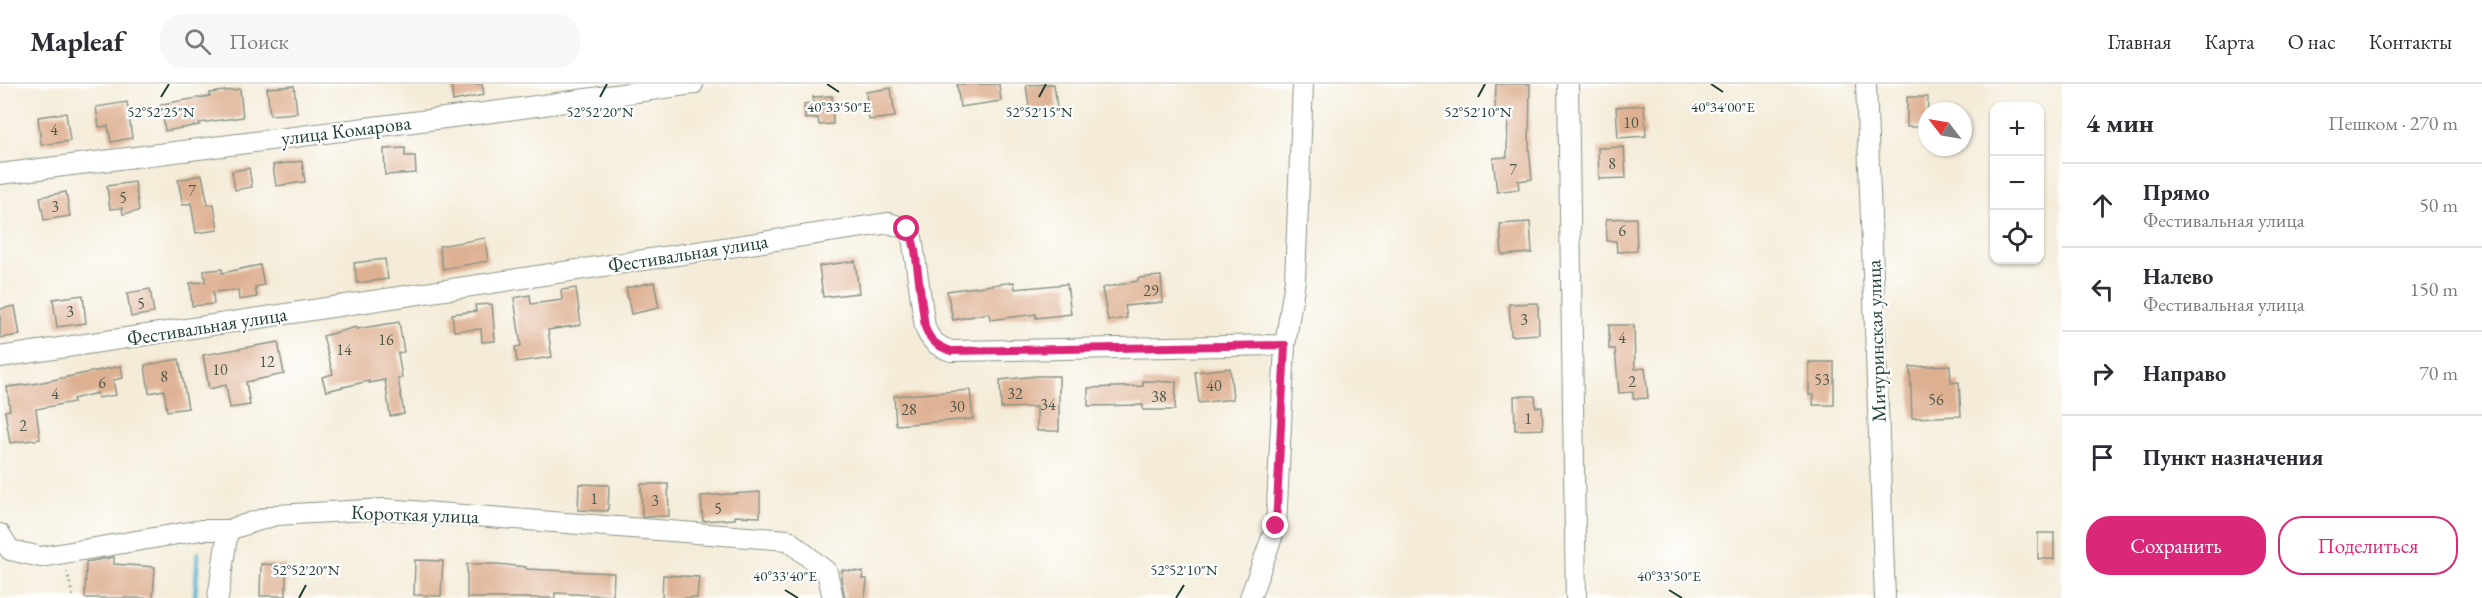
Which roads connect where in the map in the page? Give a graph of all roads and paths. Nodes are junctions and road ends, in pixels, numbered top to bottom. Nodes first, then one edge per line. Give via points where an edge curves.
1 (693, 84) edge
2 (1303, 84) edge
3 (1568, 84) edge
4 (1866, 84) edge
5 (0, 174) edge
6 (1285, 345) junction
7 (0, 357) edge
8 (228, 530) junction
9 (5, 542) edge
10 (41, 556) junction
11 (74, 598) edge
12 (218, 598) edge
13 (833, 598) edge
14 (1250, 598) edge
15 (1576, 598) edge
16 (1885, 598) edge

1 - 5 street, улица Комарова
2 - 6 street via 1295,280
3 - 15 street
4 - 16 street, Мичуринская улица
6 - 7 street, Фестивальная улица via 951,351 929,339 912,237 907,229 889,222
6 - 14 street via 1276,526
8 - 10 street, Короткая улица via 201,530
8 - 12 street
8 - 13 street, Короткая улица via 276,515 385,509 788,540 827,572
9 - 10 street, Короткая улица
10 - 11 path via 69,572

